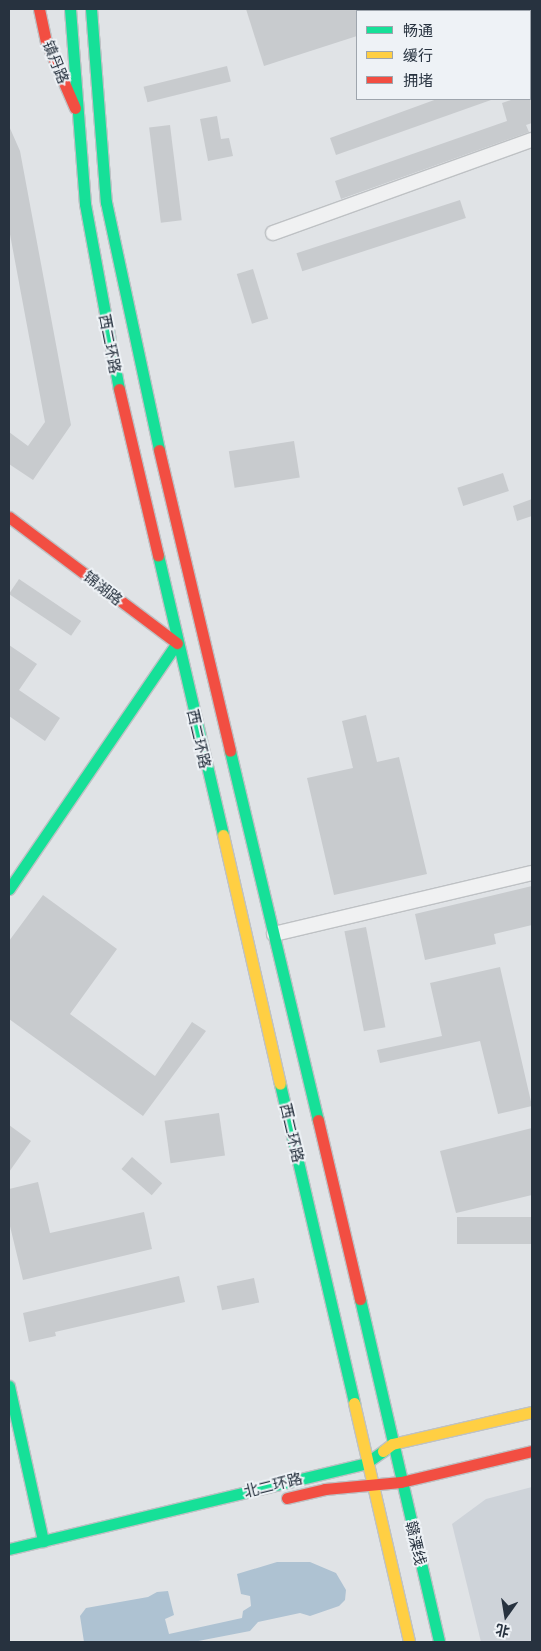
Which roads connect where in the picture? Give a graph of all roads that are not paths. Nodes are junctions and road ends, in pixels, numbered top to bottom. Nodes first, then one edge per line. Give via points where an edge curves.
1 (39, 9) edge
2 (70, 9) edge
3 (91, 9) edge
4 (100, 113) junction
5 (78, 114) junction
6 (532, 140) edge
7 (273, 233) dead end
8 (9, 517) edge
9 (201, 637) junction
10 (177, 643) junction
11 (532, 873) edge
12 (9, 889) edge
13 (260, 938) junction
14 (9, 1386) edge
15 (532, 1412) edge
16 (392, 1444) junction
17 (532, 1451) edge
18 (366, 1463) junction
19 (401, 1482) junction
20 (371, 1485) junction
21 (277, 1500) dead end
22 (43, 1541) junction
23 (9, 1549) edge
24 (409, 1642) edge
25 (439, 1642) edge

1 - 5 main road, 镇丹路 via 46,42
2 - 5 main road, 西二环路
3 - 4 main road, 西二环路
4 - 5 main road
4 - 9 main road, 西二环路 via 106,202 134,346
5 - 10 main road, 西二环路 via 85,204 114,365
6 - 7 street
8 - 10 main road, 锦湖路
9 - 10 main road
9 - 13 main road, 西二环路
10 - 12 main road
10 - 13 main road, 西二环路
11 - 13 street
13 - 16 main road, 西二环路
13 - 18 main road, 西二环路
14 - 22 main road
15 - 16 main road, 北二环路
16 - 18 main road, 北二环路
16 - 19 main road, 赣溧线
17 - 19 main road, 北二环路
18 - 20 main road, 赣溧线
18 - 22 main road, 北二环路
19 - 20 main road, 北二环路
19 - 25 main road, 赣溧线
20 - 21 main road, 北二环路 via 325,1489
20 - 24 main road, 赣溧线
22 - 23 main road, 北二环路

